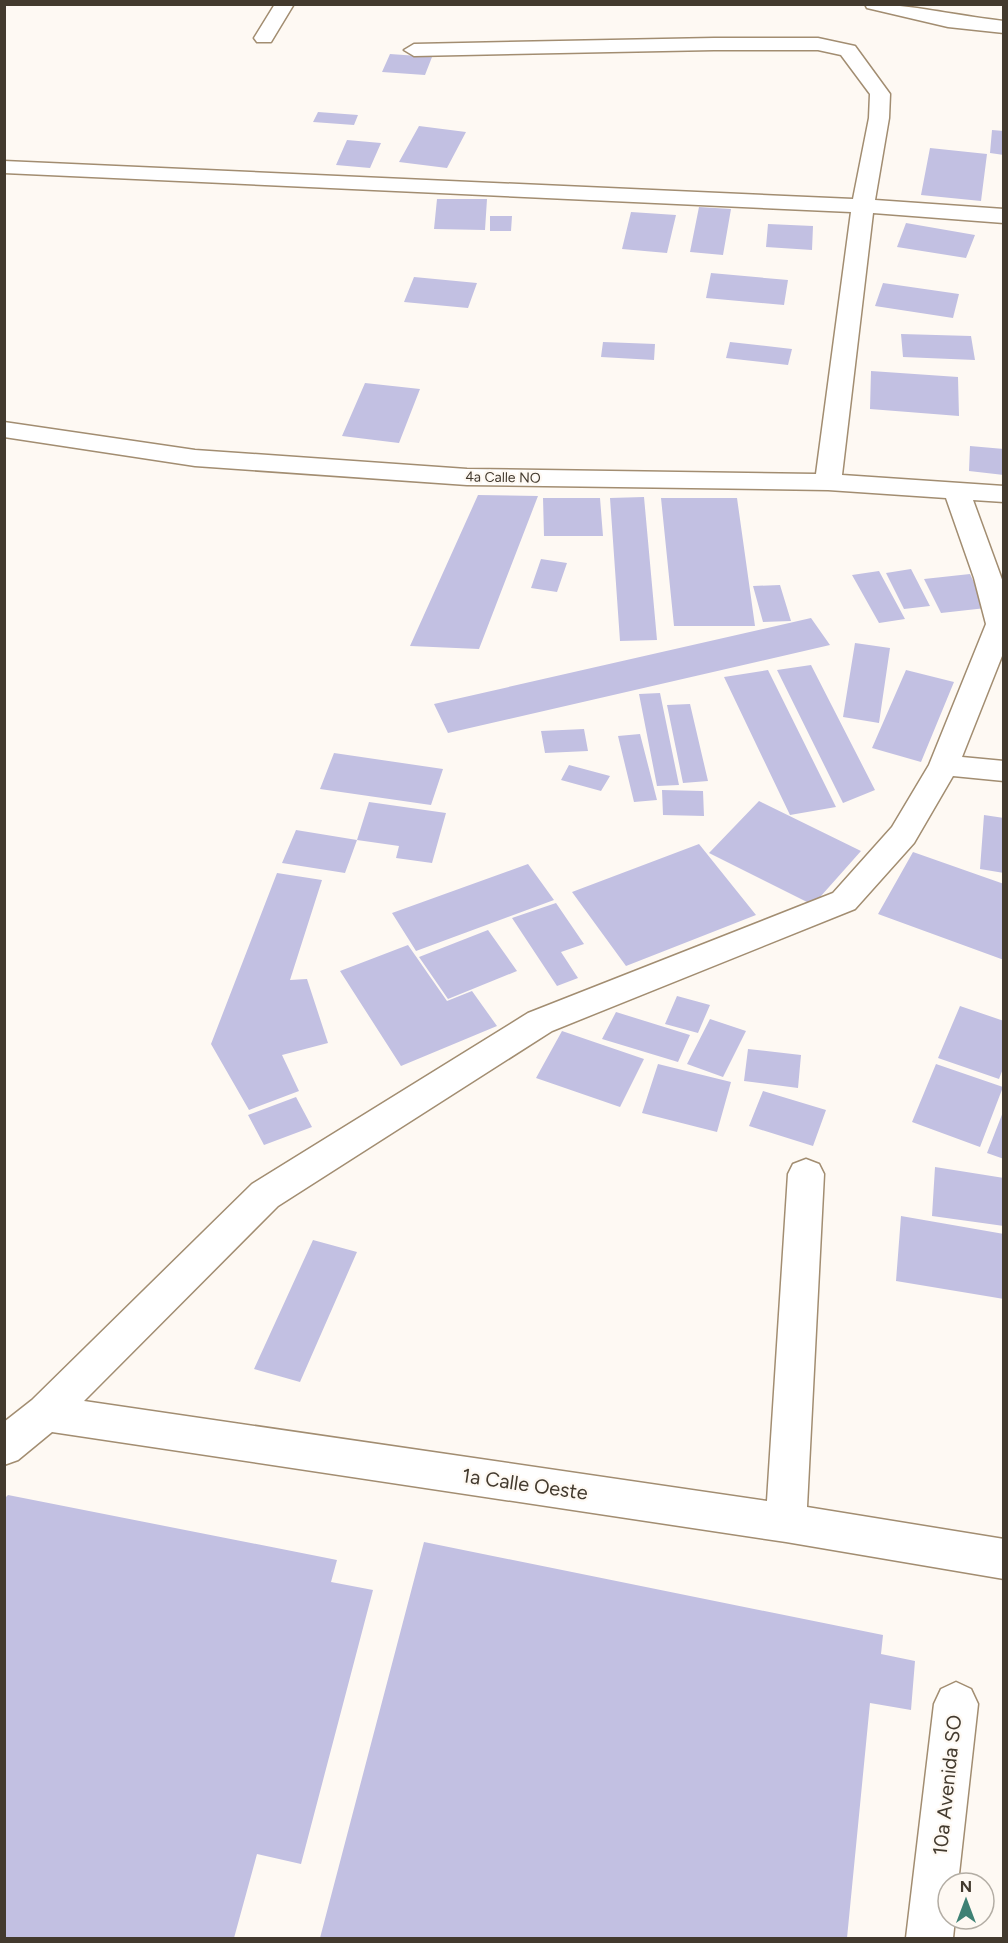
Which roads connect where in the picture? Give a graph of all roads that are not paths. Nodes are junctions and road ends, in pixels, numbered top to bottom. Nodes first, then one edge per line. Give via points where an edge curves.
1 (285, 4) edge
2 (874, 4) edge
3 (1004, 27) edge
4 (264, 38) dead end
5 (414, 50) dead end
6 (4, 167) edge
7 (863, 206) junction
8 (1004, 216) edge
9 (4, 429) edge
10 (828, 482) junction
11 (957, 491) junction
12 (1004, 494) edge
13 (944, 765) junction
14 (1004, 771) edge
15 (806, 1174) dead end
16 (46, 1413) junction
17 (4, 1447) edge
18 (786, 1522) junction
19 (1004, 1559) edge
20 (956, 1704) dead end
21 (929, 1938) edge

1 - 4 street
2 - 3 street via 948,21
5 - 7 street via 714,44 818,44 848,50 880,94
6 - 7 street
7 - 8 street
7 - 10 street
9 - 10 street, 4a Calle NO via 195,458 443,475
10 - 11 street, 4a Calle NO
11 - 12 street, 4a Calle NO
11 - 13 street via 1000,624
13 - 14 street
13 - 16 street via 903,835 844,901 540,1022 265,1195
15 - 18 street
16 - 17 street
16 - 18 street, 1a Calle Oeste
18 - 19 street, 1a Calle Oeste
20 - 21 street, 10a Avenida SO

